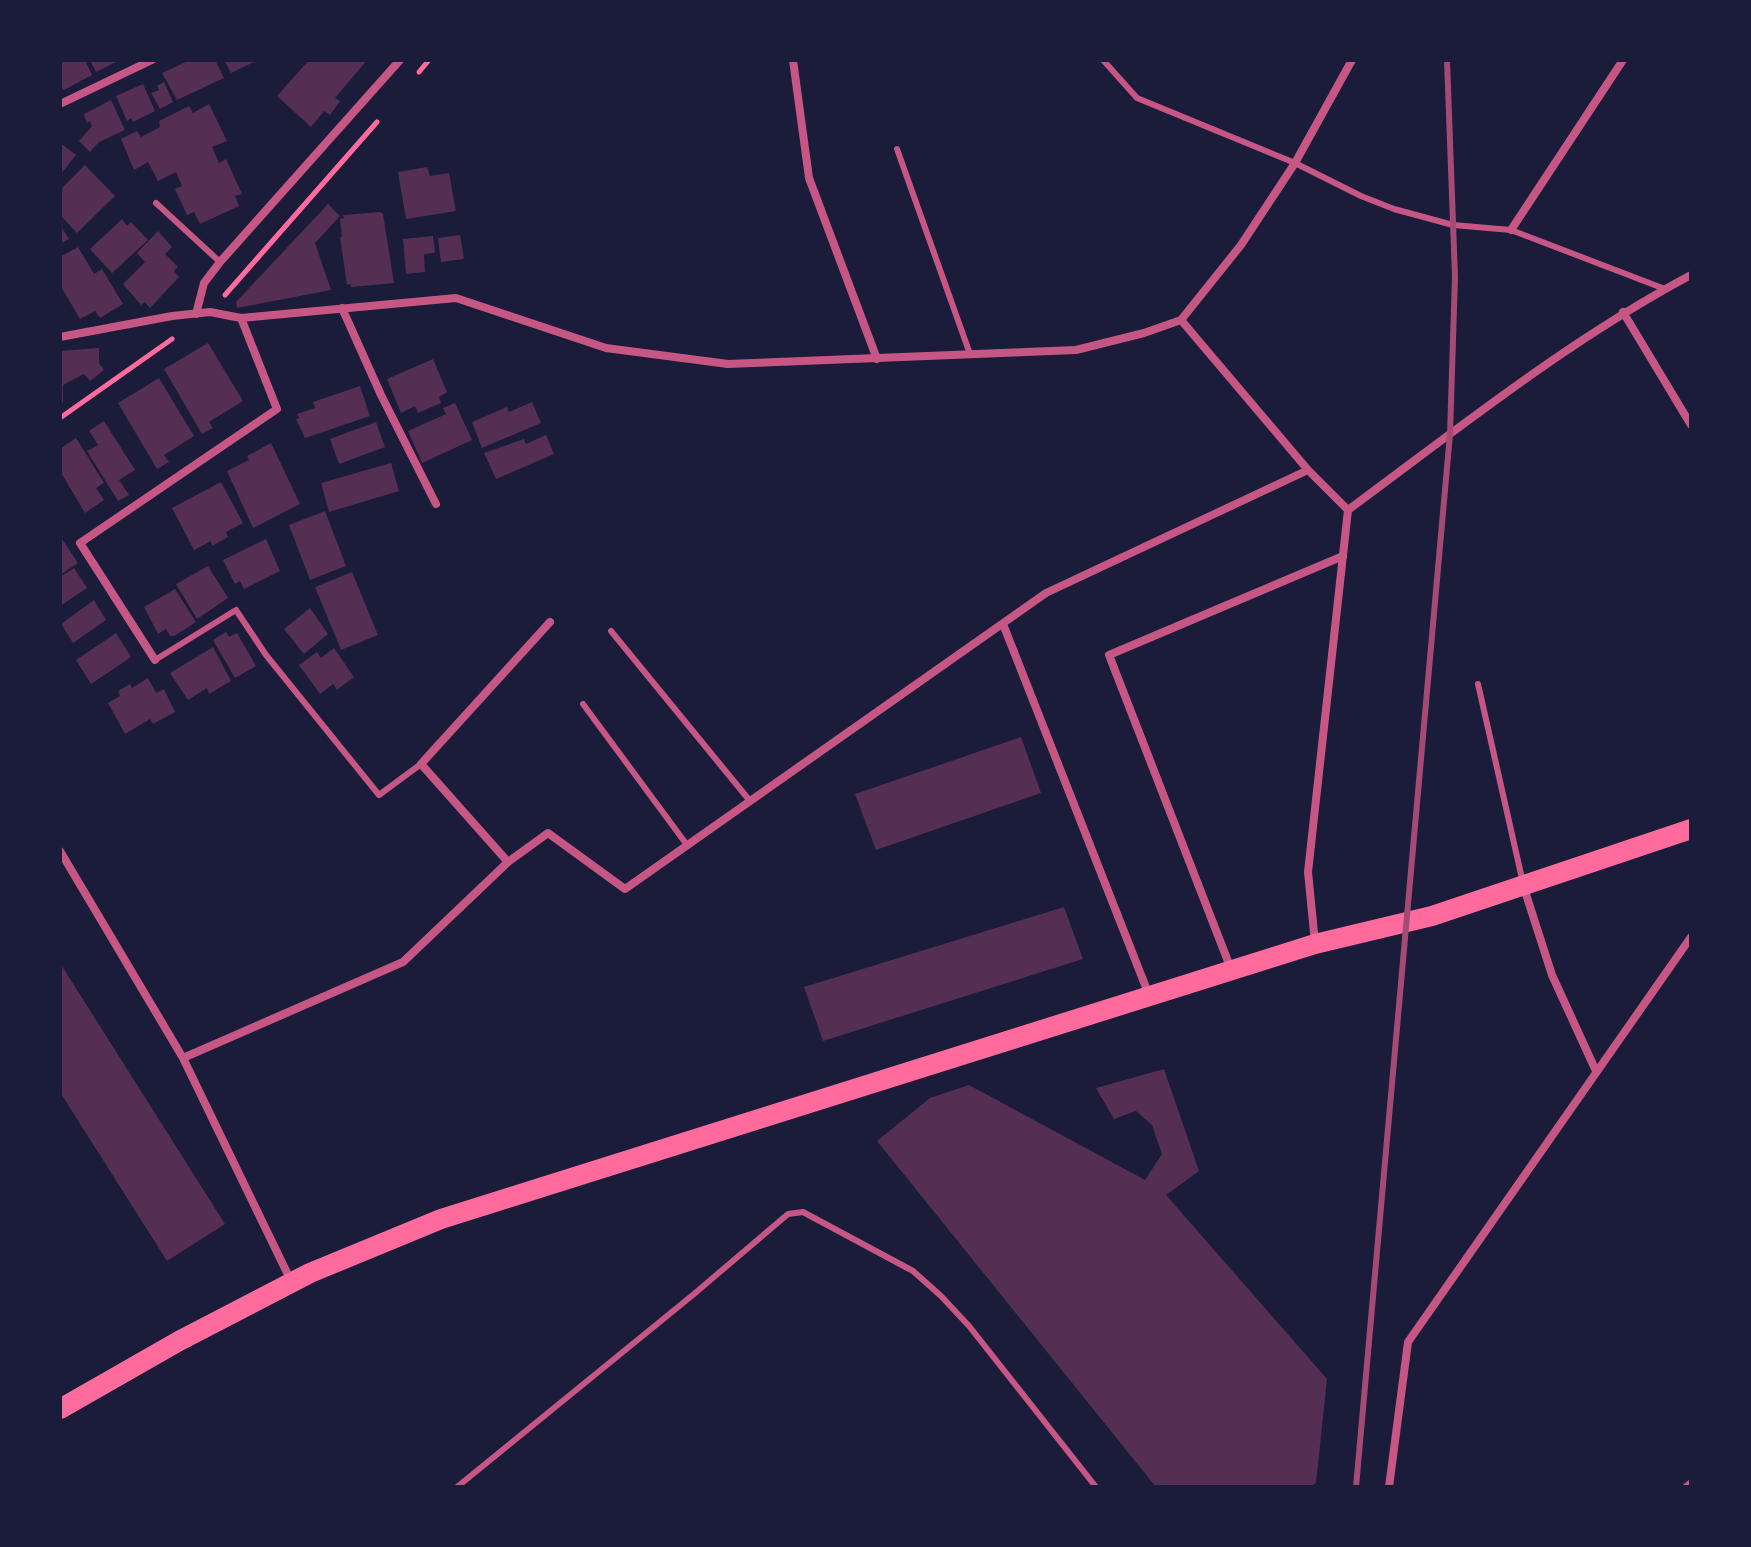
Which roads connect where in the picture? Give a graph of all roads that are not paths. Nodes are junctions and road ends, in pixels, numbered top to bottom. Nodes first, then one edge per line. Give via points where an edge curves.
1 (152, 60) edge
2 (400, 60) edge
3 (793, 60) edge
4 (1103, 60) edge
5 (1352, 60) edge
6 (1623, 60) edge
7 (60, 104) edge
8 (897, 149) dead end
9 (1295, 163) junction
10 (156, 203) dead end
11 (1511, 230) junction
12 (220, 262) junction
13 (1691, 275) edge
14 (1665, 289) junction
15 (342, 308) junction
16 (1623, 312) junction
17 (196, 314) junction
18 (241, 318) junction
19 (1181, 320) junction
20 (60, 337) edge
21 (970, 354) junction
22 (877, 359) junction
23 (1691, 425) edge
24 (1308, 470) junction
25 (436, 504) dead end
26 (1348, 510) junction
27 (1343, 556) junction
28 (550, 622) dead end
29 (1003, 624) junction
30 (611, 631) dead end
31 (155, 660) joint
32 (1478, 684) dead end
33 (583, 704) dead end
34 (421, 764) junction
35 (750, 801) junction
36 (1691, 829) edge
37 (687, 845) junction
38 (60, 851) edge
39 (508, 862) junction
40 (1523, 887) junction
41 (1691, 937) edge
42 (1315, 944) junction
43 (1231, 970) junction
44 (1150, 995) junction
45 (183, 1058) junction
46 (1596, 1071) junction
47 (293, 1283) junction
48 (60, 1409) edge
49 (1691, 1482) edge
50 (457, 1487) edge
51 (1096, 1487) edge
52 (1389, 1487) edge
53 (1685, 1487) edge

1 - 7 street
2 - 12 street
3 - 22 street via 809,178
4 - 9 lane via 1137,98
5 - 9 street
6 - 11 street
8 - 21 lane
9 - 11 lane via 1394,209 1453,225
9 - 19 street via 1241,245
10 - 12 lane
11 - 14 lane
12 - 17 street via 204,283
13 - 14 street
14 - 16 street
15 - 18 street
15 - 22 street via 456,298 606,348 728,364
15 - 25 street
16 - 23 street
16 - 26 street
17 - 18 street
17 - 20 street
18 - 31 street via 277,409 80,543
19 - 21 street via 1076,350
19 - 24 street
21 - 22 street
24 - 26 street
24 - 29 street via 1046,593
26 - 27 street
27 - 42 street via 1308,872
27 - 43 street via 1109,655
28 - 34 street
29 - 35 street
29 - 44 street
30 - 35 lane
31 - 34 lane via 236,610 379,795
32 - 40 lane
33 - 37 lane
34 - 39 street
35 - 37 street
36 - 40 main road
37 - 39 street via 625,889 548,833
38 - 45 street
39 - 45 street via 403,962
40 - 42 main road
40 - 46 street via 1552,975
41 - 46 street
42 - 43 main road
43 - 44 main road
44 - 47 main road via 441,1219
45 - 47 street
46 - 52 street via 1408,1342
47 - 48 main road
49 - 53 lane
50 - 51 lane via 788,1214 803,1212 913,1271 941,1296

